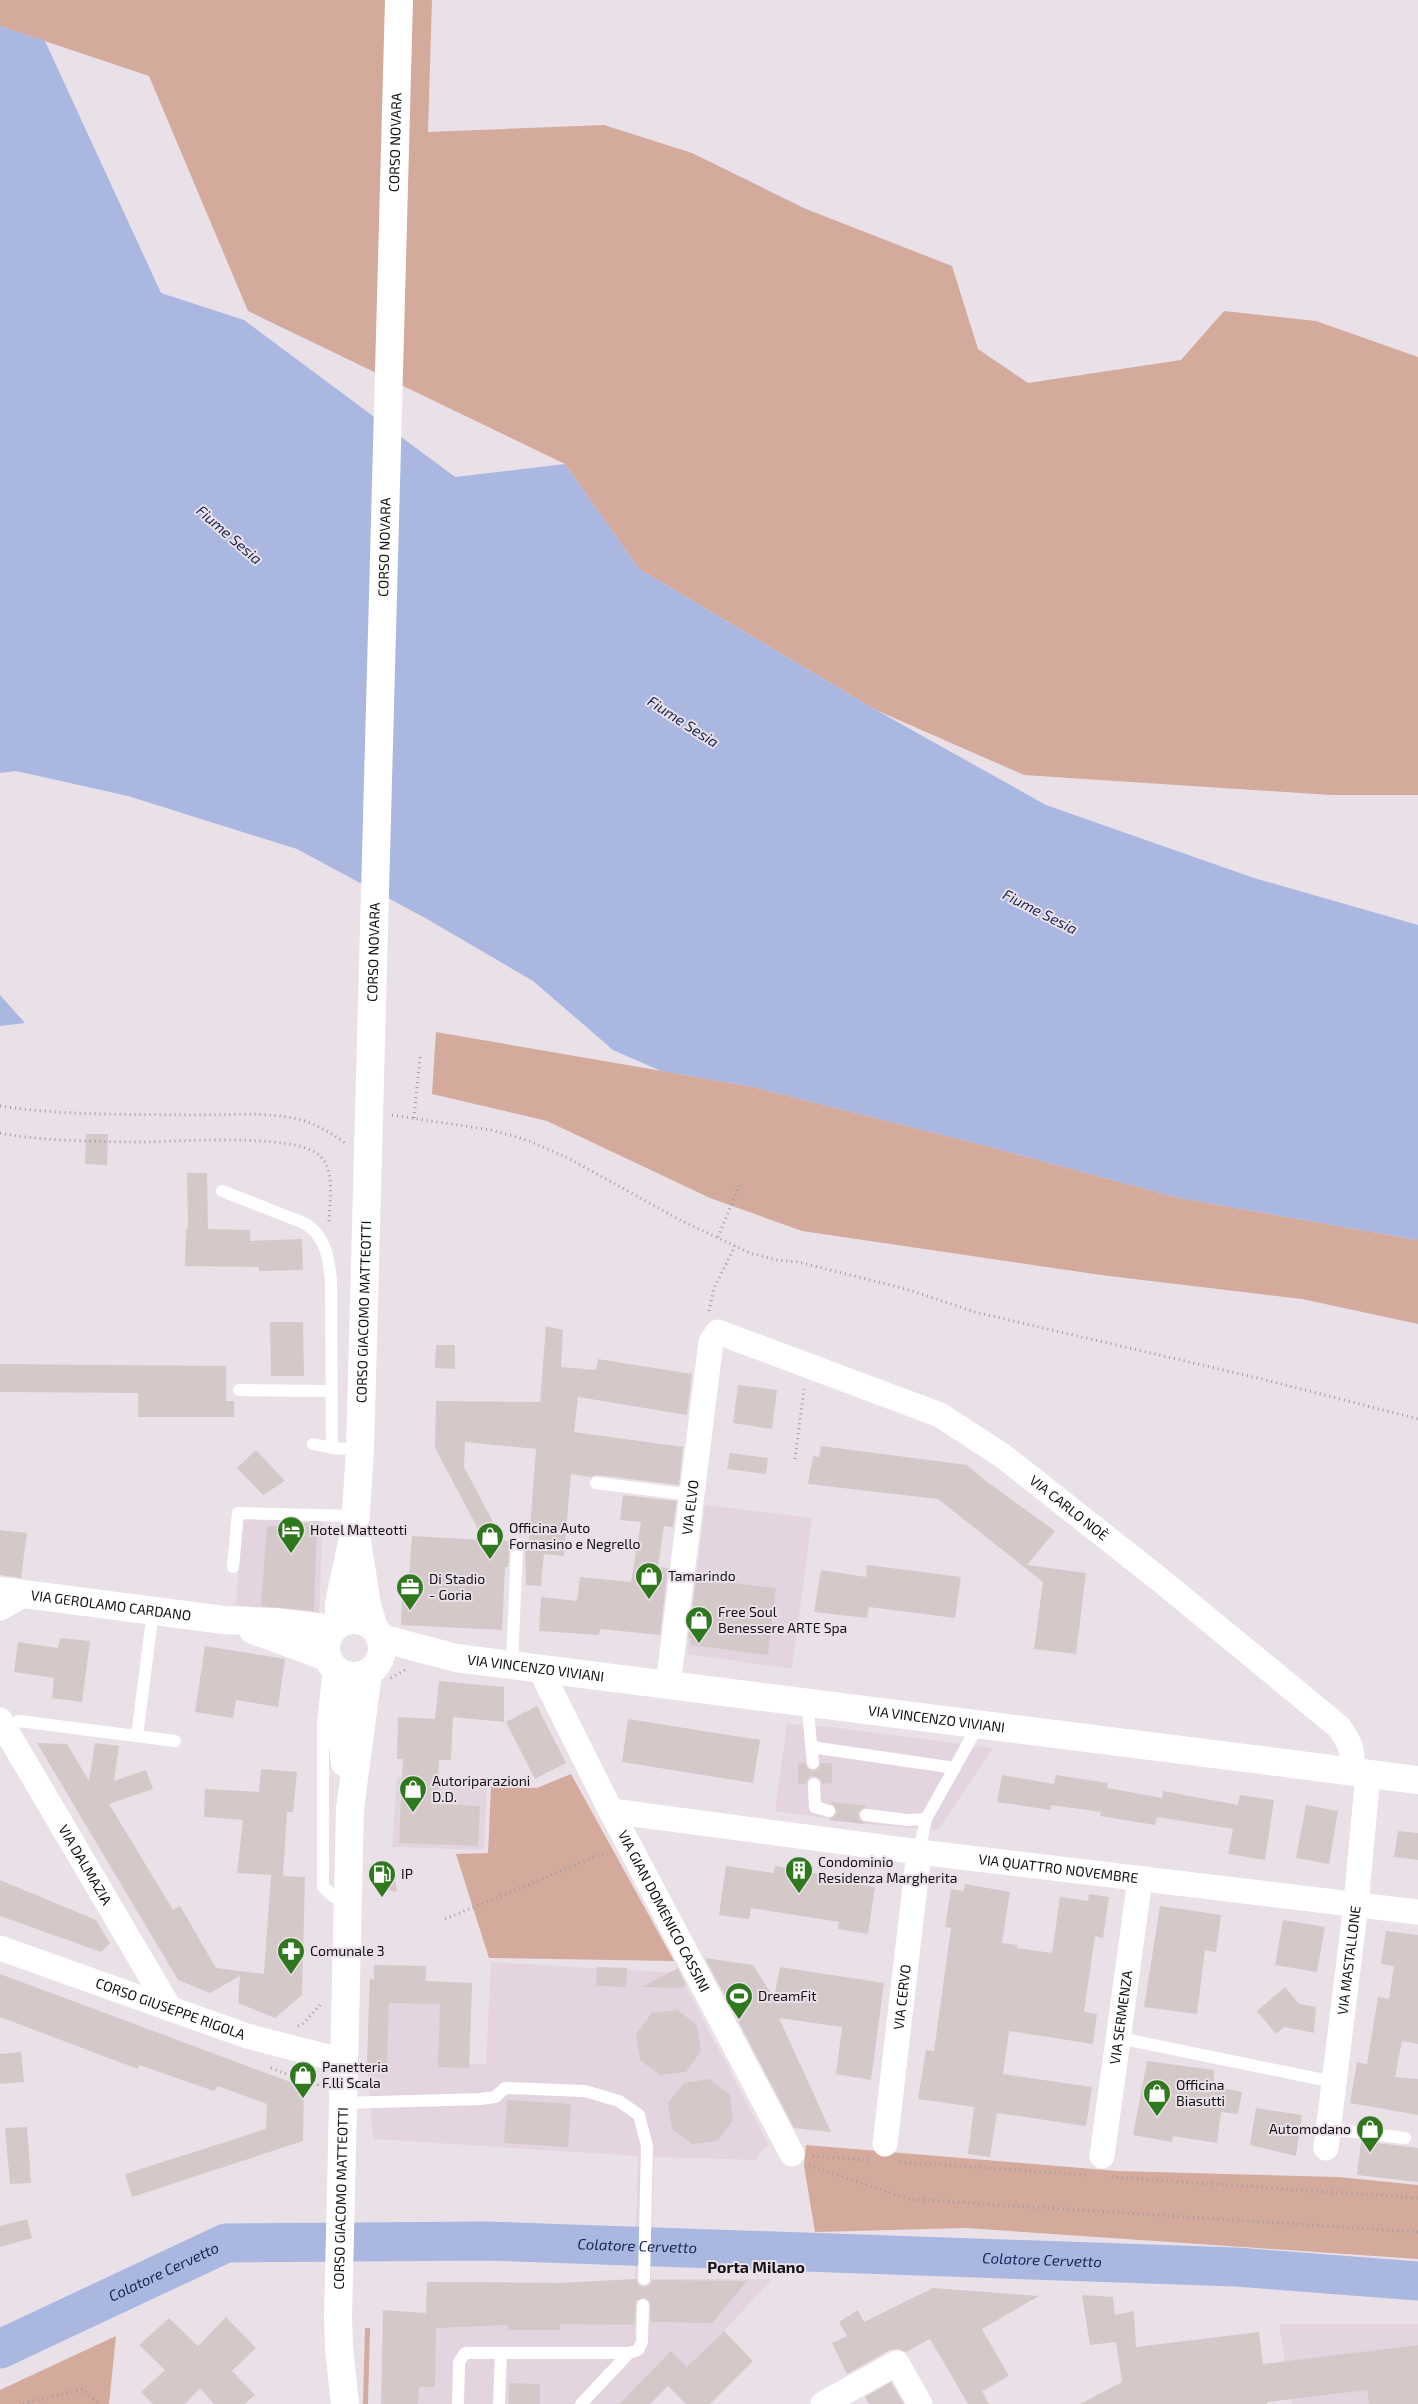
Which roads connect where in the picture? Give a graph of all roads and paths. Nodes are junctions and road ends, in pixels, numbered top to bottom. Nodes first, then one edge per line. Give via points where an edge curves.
1 (399, 0) edge
2 (420, 1057) dead end
3 (370, 1104) junction
4 (0, 1106) edge
5 (414, 1118) junction
6 (0, 1133) edge
7 (368, 1167) junction
8 (740, 1184) dead end
9 (222, 1191) dead end
10 (718, 1237) junction
11 (735, 1246) junction
12 (328, 1255) junction
13 (718, 1332) junction
14 (810, 1367) junction
15 (239, 1390) dead end
16 (331, 1391) junction
17 (1418, 1419) edge
18 (313, 1444) dead end
19 (332, 1448) junction
20 (360, 1450) junction
21 (795, 1459) dead end
22 (596, 1483) dead end
23 (692, 1495) junction
24 (356, 1522) junction
25 (517, 1544) dead end
26 (233, 1567) dead end
27 (13, 1593) edge
28 (0, 1608) edge
29 (153, 1611) junction
30 (224, 1620) junction
31 (336, 1626) junction
32 (375, 1650) junction
33 (332, 1664) junction
34 (512, 1665) junction
35 (540, 1669) junction
36 (668, 1685) junction
37 (807, 1702) junction
38 (979, 1724) junction
39 (3, 1725) edge
40 (137, 1736) junction
41 (175, 1741) dead end
42 (811, 1747) junction
43 (813, 1763) dead end
44 (954, 1768) junction
45 (1360, 1772) junction
46 (1418, 1780) edge
47 (814, 1784) dead end
48 (350, 1809) junction
49 (611, 1811) junction
50 (829, 1811) dead end
51 (866, 1815) dead end
52 (926, 1819) junction
53 (628, 1843) junction
54 (919, 1852) junction
55 (1140, 1879) junction
56 (347, 1899) junction
57 (1356, 1904) junction
58 (1418, 1912) edge
59 (445, 1919) dead end
60 (0, 1948) edge
61 (170, 2009) junction
62 (1119, 2038) junction
63 (344, 2061) junction
64 (306, 2075) dead end
65 (1334, 2082) junction
66 (321, 2088) dead end
67 (343, 2103) junction
68 (1405, 2138) dead end
69 (1328, 2139) joint
70 (885, 2144) dead end
71 (792, 2154) joint
72 (1102, 2156) dead end
73 (1418, 2232) edge
74 (643, 2274) dead end
75 (643, 2305) dead end
76 (339, 2348) junction
77 (500, 2353) junction
78 (629, 2353) junction
79 (23, 2404) edge
80 (99, 2404) edge
81 (332, 2404) edge
82 (345, 2404) edge
83 (458, 2404) edge
84 (499, 2404) edge
85 (581, 2404) edge
86 (823, 2404) edge
87 (920, 2404) edge

1 - 3 main road, CORSO NOVARA
2 - 5 path
3 - 5 path
3 - 7 main road, CORSO GIACOMO MATTEOTTI
4 - 7 path via 35,1112 88,1114 269,1115 323,1128 345,1143
5 - 10 path via 491,1130 527,1140 568,1158 680,1220
6 - 12 path via 59,1140 240,1141 304,1147 320,1156 330,1178
7 - 20 main road, CORSO GIACOMO MATTEOTTI
8 - 10 path
9 - 12 lane via 314,1229
10 - 11 path
11 - 13 path via 710,1301 711,1323
11 - 17 path via 767,1258 798,1262 906,1289 975,1312
12 - 16 lane
13 - 14 street, VIA CARLO NOÈ
13 - 23 street, VIA ELVO via 711,1342
14 - 21 path via 805,1381
14 - 45 street, VIA CARLO NOÈ via 940,1415 1003,1456 1339,1727 1350,1742
15 - 16 lane
16 - 19 lane
18 - 19 lane
19 - 20 lane
20 - 24 main road, CORSO GIACOMO MATTEOTTI
22 - 23 lane
23 - 36 street, VIA ELVO
24 - 26 lane via 238,1512
24 - 31 main road, CORSO GIACOMO MATTEOTTI
24 - 32 main road, CORSO GIACOMO MATTEOTTI
25 - 34 lane
27 - 28 street
27 - 29 main road, VIA GEROLAMO CARDANO
29 - 30 main road, VIA GEROLAMO CARDANO
29 - 40 lane
30 - 31 main road, VIA GEROLAMO CARDANO
30 - 33 main road, VIA GEROLAMO CARDANO
31 - 32 main road via 358,1620
31 - 33 main road via 327,1640
32 - 33 main road via 354,1677
32 - 34 main road, VIA VINCENZO VIVIANI
32 - 48 main road, CORSO GIACOMO MATTEOTTI
33 - 48 main road, CORSO GIACOMO MATTEOTTI
33 - 56 lane via 323,1723 323,1886 334,1897
34 - 35 main road, VIA VINCENZO VIVIANI
35 - 36 main road, VIA VINCENZO VIVIANI
35 - 49 street, VIA GIAN DOMENICO CASSINI
36 - 37 main road, VIA VINCENZO VIVIANI
37 - 38 main road, VIA VINCENZO VIVIANI
37 - 42 lane
38 - 44 lane
38 - 45 main road, VIA VINCENZO VIVIANI
39 - 40 lane via 19,1721
39 - 61 street, VIA DALMAZIA
40 - 41 lane
42 - 43 lane
42 - 44 lane
44 - 52 lane
45 - 46 main road, VIA VINCENZO VIVIANI
45 - 57 street, VIA MASTALLONE
47 - 50 lane via 815,1807
48 - 56 main road, CORSO GIACOMO MATTEOTTI
49 - 53 street, VIA GIAN DOMENICO CASSINI
49 - 54 street, VIA QUATTRO NOVEMBRE
51 - 52 lane
52 - 54 lane
53 - 59 path
53 - 71 street, VIA GIAN DOMENICO CASSINI
54 - 55 street, VIA QUATTRO NOVEMBRE
54 - 70 street, VIA CERVO
55 - 57 street, VIA QUATTRO NOVEMBRE
55 - 62 street, VIA SERMENZA
56 - 63 main road, CORSO GIACOMO MATTEOTTI
57 - 58 street, VIA QUATTRO NOVEMBRE
57 - 65 street, VIA MASTALLONE
60 - 61 street, CORSO GIUSEPPE RIGOLA
61 - 63 street, CORSO GIUSEPPE RIGOLA via 247,2036
62 - 65 lane
62 - 72 street, VIA SERMENZA
63 - 67 main road, CORSO GIACOMO MATTEOTTI
64 - 66 path
65 - 69 street, VIA MASTALLONE
67 - 74 lane via 480,2099 496,2096 505,2088 585,2091 619,2101 639,2115 646,2146
67 - 76 main road, CORSO GIACOMO MATTEOTTI
68 - 69 lane
71 - 73 path via 813,2168 908,2199
75 - 78 lane via 642,2342 638,2350
76 - 81 main road, CORSO GIACOMO MATTEOTTI
76 - 82 main road, CORSO GIACOMO MATTEOTTI
77 - 78 lane
77 - 83 lane via 465,2353 459,2362
77 - 84 lane
78 - 85 lane
79 - 80 path via 82,2389
86 - 87 street via 897,2363

